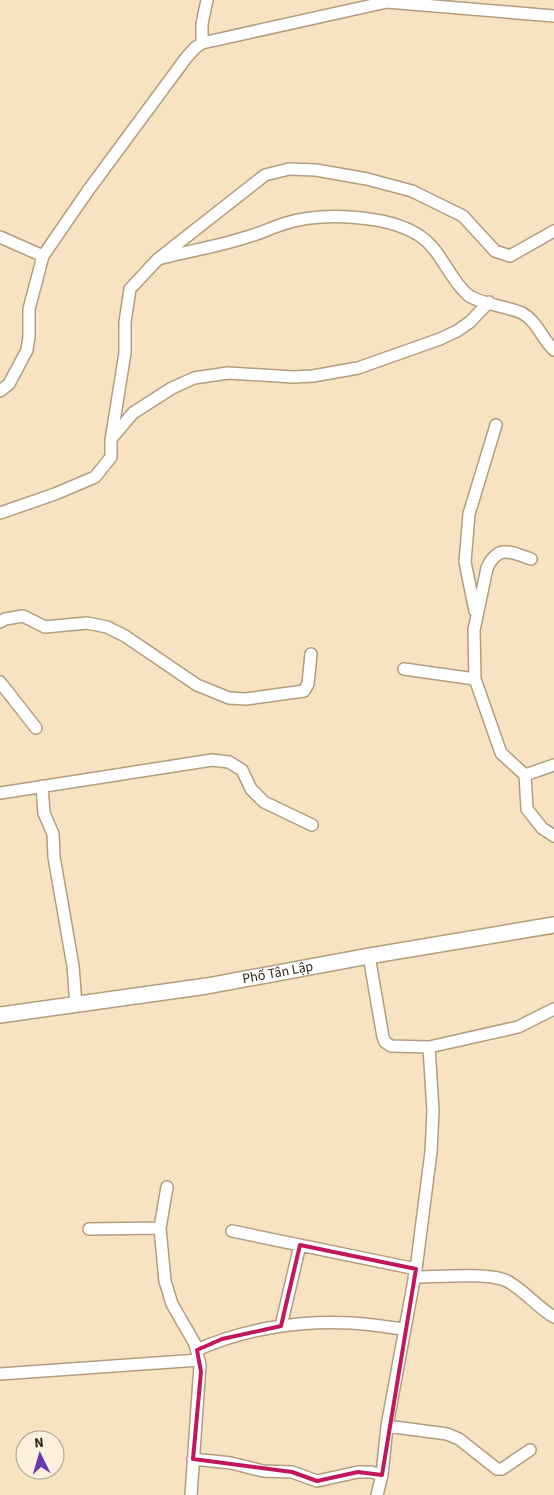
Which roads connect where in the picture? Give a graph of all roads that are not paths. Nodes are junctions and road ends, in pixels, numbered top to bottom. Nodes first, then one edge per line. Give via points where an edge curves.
1 (207, 0) edge
2 (455, 4) edge
3 (554, 16) edge
4 (202, 43) junction
5 (554, 231) edge
6 (0, 237) edge
7 (43, 256) junction
8 (158, 259) junction
9 (489, 302) junction
10 (554, 350) edge
11 (0, 391) edge
12 (496, 425) dead end
13 (111, 440) junction
14 (0, 513) edge
15 (531, 559) dead end
16 (476, 615) junction
17 (0, 622) edge
18 (311, 654) dead end
19 (404, 669) dead end
20 (475, 679) junction
21 (0, 682) edge
22 (36, 728) dead end
23 (554, 765) edge
24 (525, 775) junction
25 (42, 786) junction
26 (0, 793) edge
27 (312, 825) dead end
28 (554, 836) edge
29 (554, 925) edge
30 (369, 956) junction
31 (76, 1005) junction
32 (554, 1009) edge
33 (0, 1015) edge
34 (429, 1047) junction
35 (167, 1187) dead end
36 (160, 1228) junction
37 (89, 1229) dead end
38 (232, 1231) dead end
39 (300, 1245) junction
40 (415, 1273) junction
41 (554, 1317) edge
42 (281, 1326) junction
43 (404, 1329) junction
44 (198, 1355) junction
45 (0, 1374) edge
46 (387, 1426) junction
47 (530, 1450) dead end
48 (193, 1459) junction
49 (382, 1475) junction
50 (191, 1495) edge
51 (377, 1495) edge

1 - 4 street
2 - 3 street
2 - 4 street via 376,3
4 - 7 street via 186,58
5 - 8 street via 510,256 495,251 463,216 412,192 367,179 289,169 265,175
6 - 7 street
7 - 11 street via 29,308 27,350 9,384
8 - 9 street via 248,237 291,222 352,216 398,226 421,237 435,250 468,294
8 - 13 street via 130,289 125,353
9 - 10 street via 528,317
9 - 13 street via 457,331 358,368 313,376 228,373 194,378 133,413
12 - 16 street via 469,514 465,562
13 - 14 street via 111,457 95,477
15 - 16 street via 510,551 491,559
16 - 20 street
17 - 18 street via 23,616 45,627 87,623 107,627 197,685 237,700 304,690 308,684
19 - 20 street
20 - 24 street via 501,753
21 - 22 street
23 - 24 street
24 - 28 street via 527,809 542,828
25 - 26 street
25 - 27 street via 212,760 229,762 242,770 251,788 264,802
25 - 31 street via 44,813 53,834
29 - 30 main road, Phố Tân Lập
30 - 31 main road, Phố Tân Lập via 206,986
30 - 34 street via 385,1042 391,1046
31 - 33 main road, Phố Tân Lập
32 - 34 street via 518,1027
34 - 40 street via 433,1111 431,1152
35 - 36 street
36 - 37 street
36 - 44 street via 168,1293
38 - 39 street
39 - 40 street
39 - 42 street
40 - 41 street via 502,1279
40 - 43 street
42 - 43 street via 332,1322
42 - 44 street via 222,1339
43 - 46 street
44 - 45 street
44 - 48 street via 201,1372
46 - 47 street via 447,1434 459,1439 497,1469
46 - 49 street
48 - 49 street via 263,1471 292,1472 317,1481 358,1472
48 - 50 street
49 - 51 street

